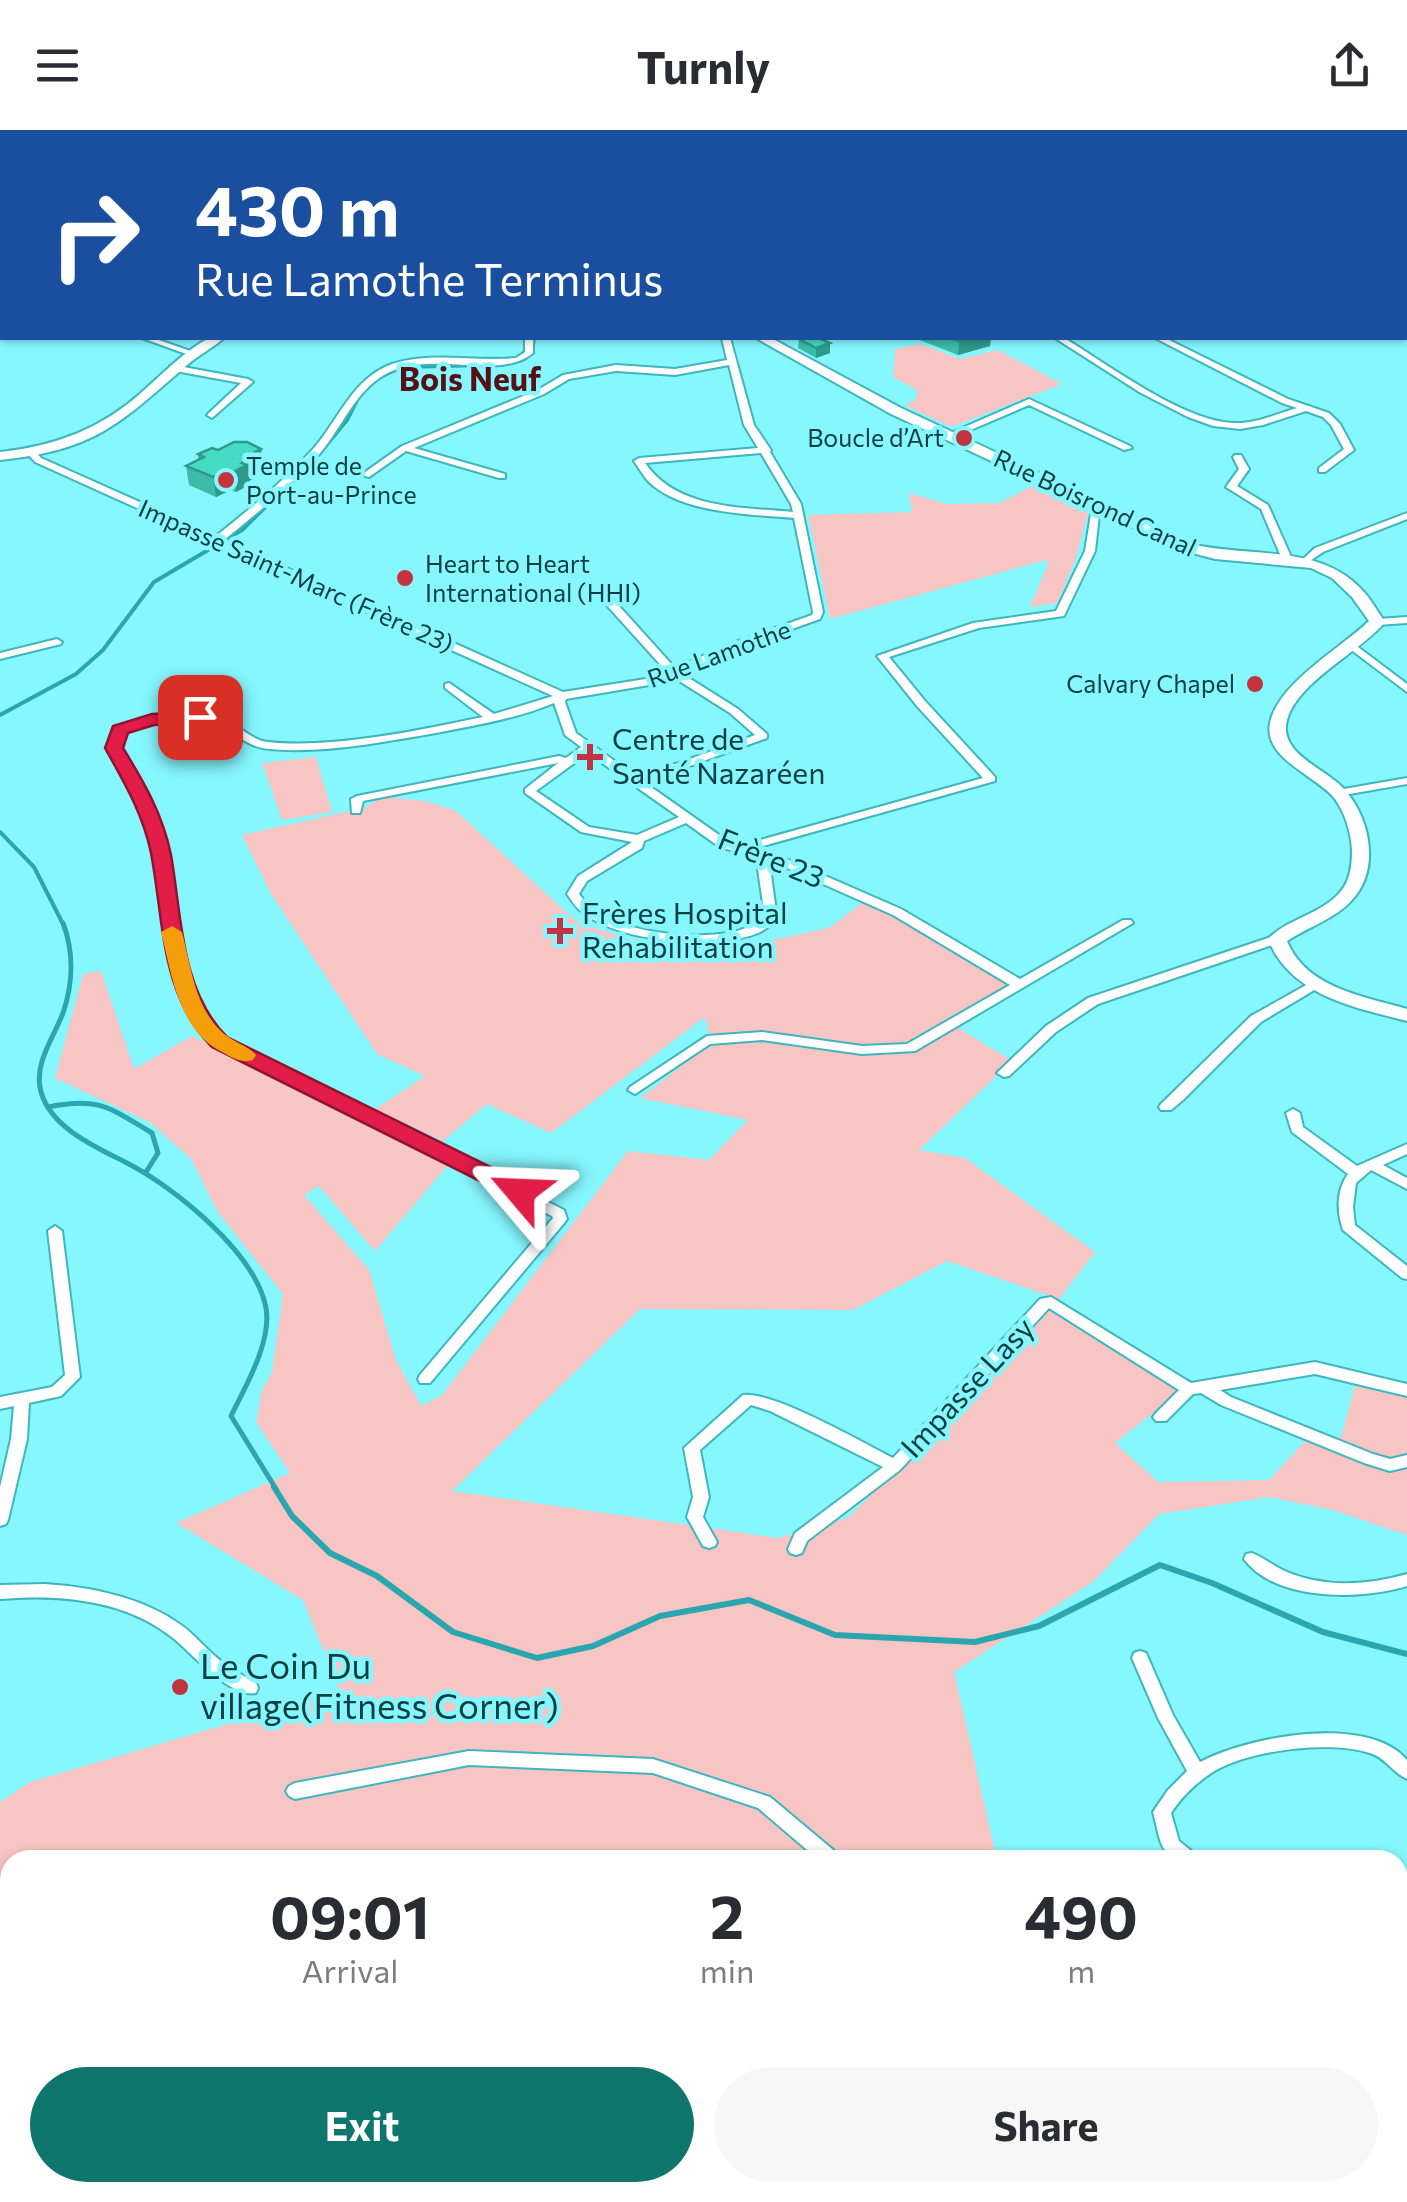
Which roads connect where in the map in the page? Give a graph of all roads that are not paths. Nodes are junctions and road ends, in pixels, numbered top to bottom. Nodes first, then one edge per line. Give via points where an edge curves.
1 (152, 340) edge
2 (215, 340) edge
3 (529, 340) edge
4 (726, 340) edge
5 (766, 340) edge
6 (1063, 340) edge
7 (1163, 340) edge
8 (192, 353) junction
9 (730, 362) junction
10 (174, 368) junction
11 (1306, 408) junction
12 (212, 415) dead end
13 (949, 436) junction
14 (405, 448) junction
15 (1127, 448) dead end
16 (766, 450) junction
17 (32, 453) junction
18 (0, 456) edge
19 (1238, 457) dead end
20 (1322, 470) dead end
21 (366, 474) dead end
22 (502, 476) dead end
23 (1097, 508) junction
24 (797, 514) junction
25 (1407, 516) edge
26 (217, 540) junction
27 (1287, 560) junction
28 (1307, 560) junction
29 (606, 598) dead end
30 (1407, 620) edge
31 (1377, 622) junction
32 (57, 642) dead end
33 (1354, 647) junction
34 (0, 656) edge
35 (675, 674) junction
36 (449, 686) dead end
37 (1407, 689) edge
38 (562, 696) junction
39 (493, 718) junction
40 (586, 748) junction
41 (565, 762) junction
42 (631, 779) junction
43 (1407, 781) edge
44 (1338, 792) junction
45 (356, 812) dead end
46 (687, 818) junction
47 (638, 839) junction
48 (747, 848) junction
49 (762, 853) junction
50 (1127, 924) dead end
51 (1277, 939) junction
52 (1317, 984) junction
53 (1020, 985) junction
54 (1407, 1015) edge
55 (1004, 1073) dead end
56 (635, 1090) dead end
57 (1166, 1107) dead end
58 (1294, 1113) dead end
59 (1407, 1148) edge
60 (1373, 1165) junction
61 (1355, 1172) junction
62 (1407, 1184) edge
63 (55, 1231) dead end
64 (1407, 1274) edge
65 (425, 1379) dead end
66 (1196, 1388) junction
67 (1407, 1390) edge
68 (22, 1400) junction
69 (0, 1403) edge
70 (1161, 1417) dead end
71 (1407, 1462) edge
72 (895, 1466) junction
73 (0, 1520) edge
74 (709, 1542) dead end
75 (796, 1549) dead end
76 (1252, 1559) dead end
77 (1407, 1580) edge
78 (0, 1592) edge
79 (1140, 1658) dead end
80 (250, 1688) dead end
81 (1407, 1772) edge
82 (1197, 1773) junction
83 (295, 1791) dead end
84 (820, 1850) edge
85 (1178, 1850) edge

1 - 8 street
2 - 8 street
3 - 26 street via 529,353 518,360 416,362 382,372 361,387 306,462
4 - 9 street, Rue Lamothe
5 - 13 street, Rue Boisrond Canal
6 - 11 street via 1210,423 1231,426
7 - 11 street
8 - 10 street
9 - 14 street via 675,372 616,368 566,376
9 - 16 street, Rue Lamothe via 750,425
10 - 12 street via 248,382
10 - 17 street via 106,428
11 - 20 street via 1331,419 1348,450
13 - 15 street via 1029,402
13 - 23 street, Rue Boisrond Canal
14 - 21 street
14 - 22 street
16 - 24 street, Rue Lamothe
16 - 24 street via 639,461 674,494 701,505
17 - 18 street
17 - 26 street, Impasse Saint-Marc (Frère 23)
19 - 27 street via 1244,469 1232,487 1265,507
23 - 27 street, Rue Boisrond Canal via 1207,554
23 - 48 street via 1090,551 1060,614 977,624 882,656 991,779
24 - 35 street, Rue Lamothe via 816,617
25 - 28 street
26 - 38 street, Impasse Saint-Marc (Frère 23)
27 - 28 street, Rue Boisrond Canal
28 - 31 street via 1352,588
29 - 35 street
30 - 31 street
31 - 33 street
32 - 34 street
33 - 37 street
33 - 44 street via 1292,697 1279,719 1290,754
35 - 38 street, Rue Lamothe
35 - 42 street via 763,736
36 - 39 street
38 - 39 street, Rue Lamothe
38 - 40 street, Frère 23 via 571,735
39 - 65 street, Rue Lamothe via 299,748 261,745 200,717 152,720 119,730 114,748 144,798 187,995 201,1024 220,1042 559,1213
40 - 41 street
40 - 42 street, Frère 23
41 - 45 street via 357,800
41 - 47 street via 529,791 585,830
42 - 46 street, Frère 23
43 - 44 street
44 - 51 street via 1354,822 1361,871 1341,902
46 - 47 street
46 - 48 street, Frère 23 via 725,845
47 - 49 street via 582,879 573,894 578,906 596,919 684,938 749,934 772,919
48 - 49 street, Frère 23
49 - 53 street, Frère 23 via 897,912
50 - 53 street
51 - 52 street via 1281,955
51 - 55 street via 1092,1001
52 - 54 street
52 - 57 street via 1258,1017
53 - 56 street via 910,1048 862,1050 762,1036 707,1040
58 - 61 street via 1297,1128
59 - 60 street
60 - 61 street
60 - 62 street
61 - 64 street via 1343,1195 1348,1227
63 - 68 street via 73,1377 56,1392
66 - 67 street via 1315,1368
66 - 70 street
66 - 71 street via 1369,1459
66 - 72 street, Impasse Lasy via 1051,1302
68 - 69 street
68 - 73 street
72 - 74 street, Impasse Lasy via 748,1399 693,1444 702,1497 694,1517
72 - 75 street via 802,1537
76 - 77 street via 1308,1588
78 - 80 street via 61,1590 142,1612
79 - 82 street
81 - 82 street via 1390,1753 1362,1741 1302,1743 1225,1758
82 - 85 street via 1162,1812
83 - 84 street via 469,1758 653,1766 764,1802

